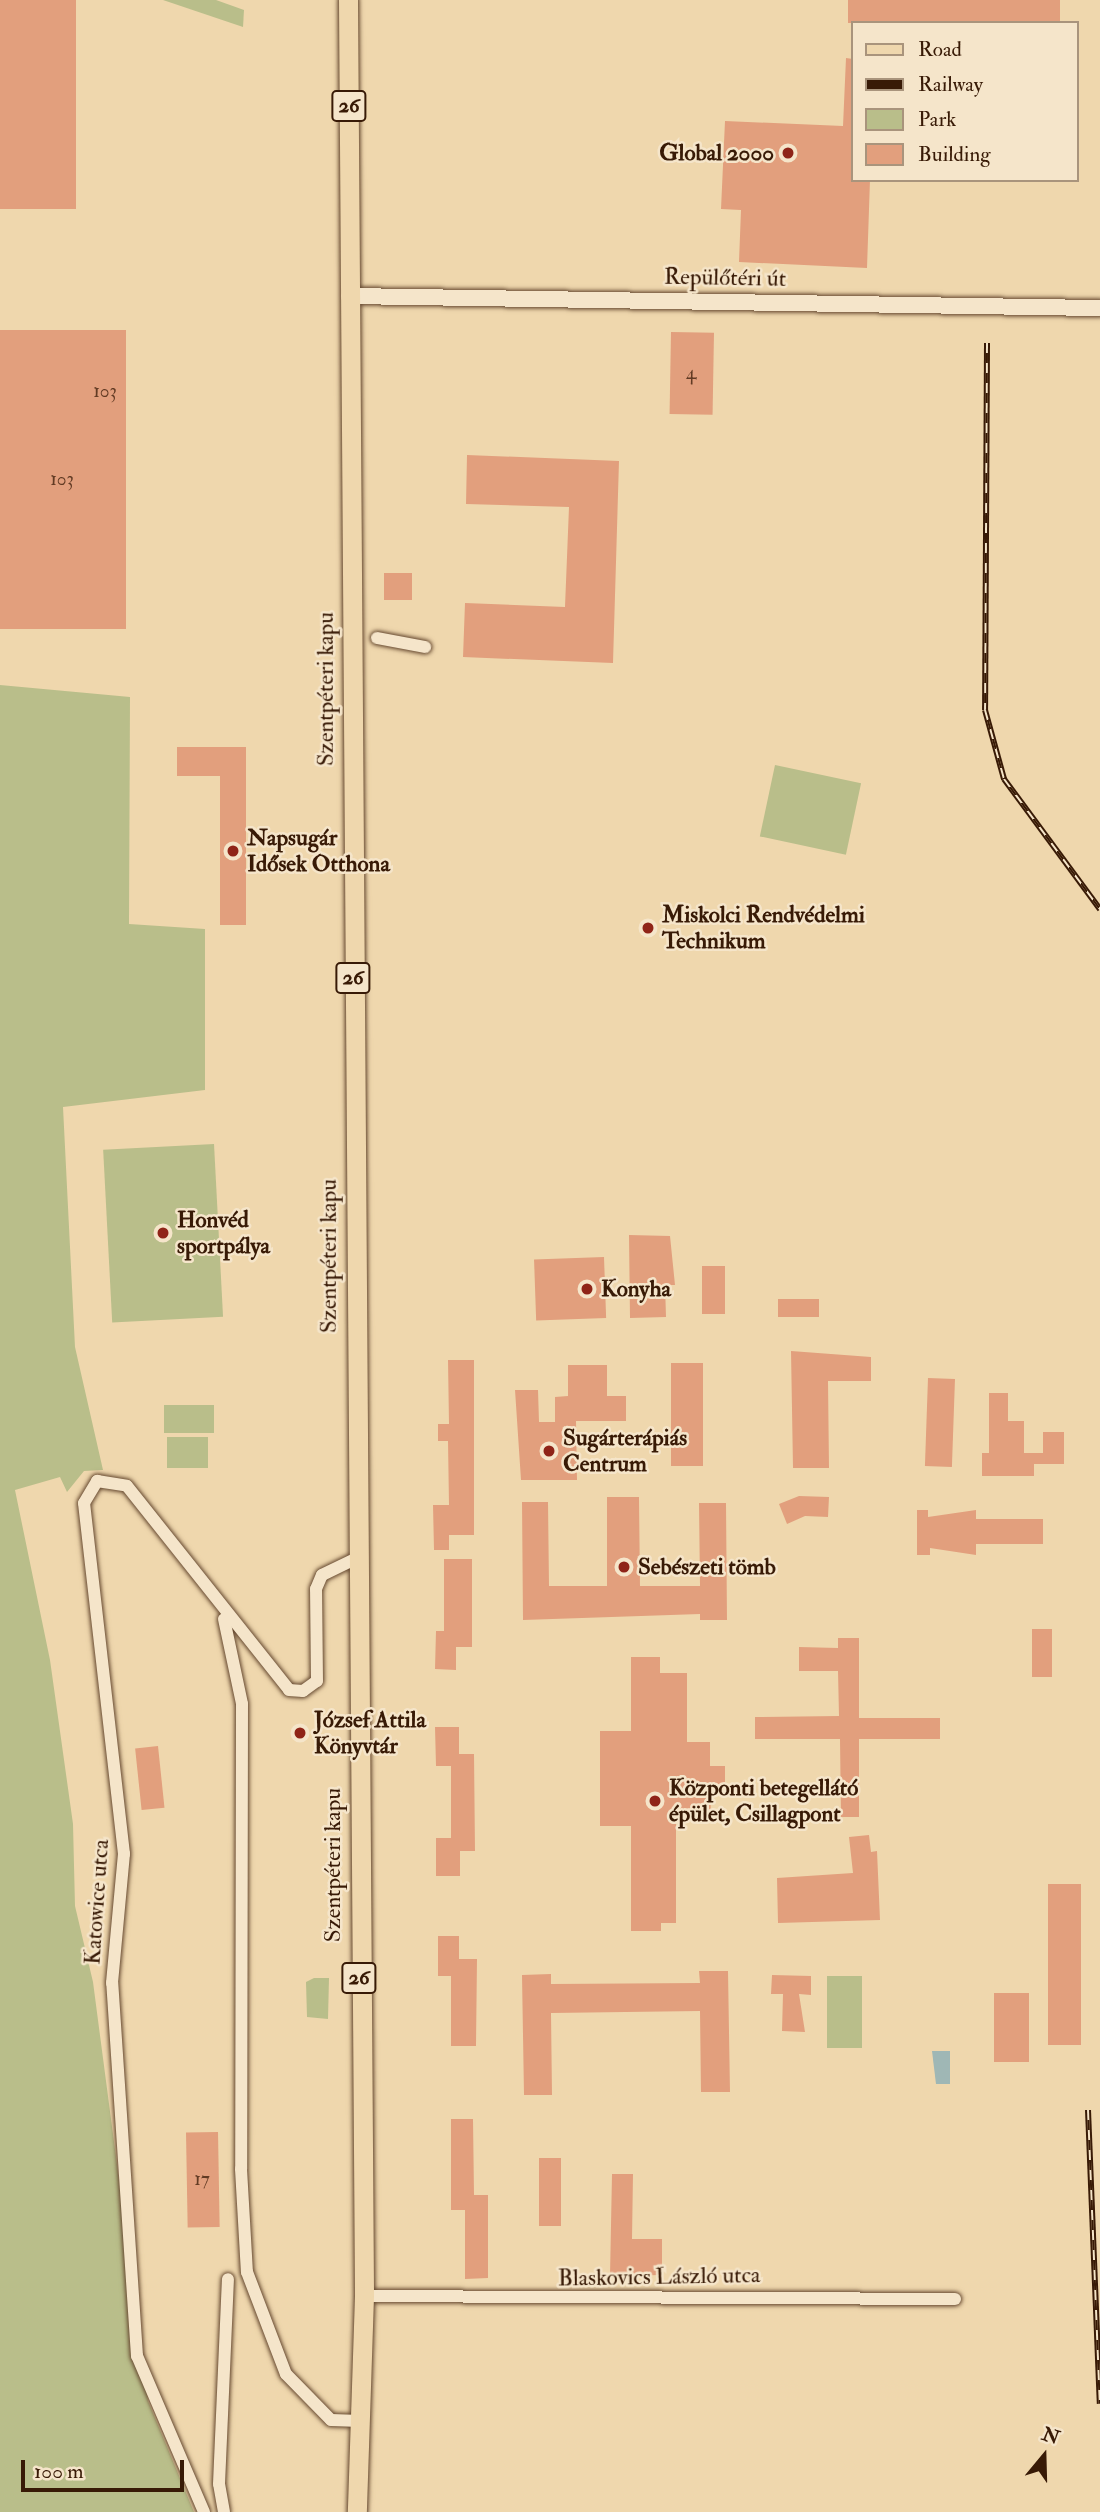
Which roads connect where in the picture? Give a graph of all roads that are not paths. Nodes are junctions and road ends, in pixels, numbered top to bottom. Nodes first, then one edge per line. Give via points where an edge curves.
1 (348, 0) edge
2 (349, 296) junction
3 (1100, 308) edge
4 (377, 638) dead end
5 (425, 646) dead end
6 (355, 1559) junction
7 (223, 1614) junction
8 (263, 1663) junction
9 (236, 1672) junction
10 (228, 2279) dead end
11 (364, 2296) junction
12 (955, 2299) dead end
13 (362, 2421) junction
14 (204, 2512) edge
15 (224, 2512) edge
16 (357, 2512) edge

1 - 2 main road, Szentpéteri kapu / 26
2 - 3 street, Repülőtéri út
2 - 6 main road, Szentpéteri kapu / 26
4 - 5 street
6 - 8 street, Katowice utca via 329,1569 316,1589 317,1681 303,1691 289,1690
6 - 11 main road, Szentpéteri kapu / 26
7 - 8 street, Katowice utca
7 - 9 street, Katowice utca
7 - 14 street, Katowice utca via 186,1552 127,1486 105,1479 91,1486 82,1523 124,1854 112,1983 137,2356
8 - 9 street via 245,1659
9 - 13 street, Katowice utca via 243,1703 241,2169 247,2272 286,2374 331,2420
10 - 15 street via 219,2484
11 - 12 street, Blaskovics László utca
11 - 13 main road, Szentpéteri kapu / 26
13 - 16 main road, Szentpéteri kapu / 26

